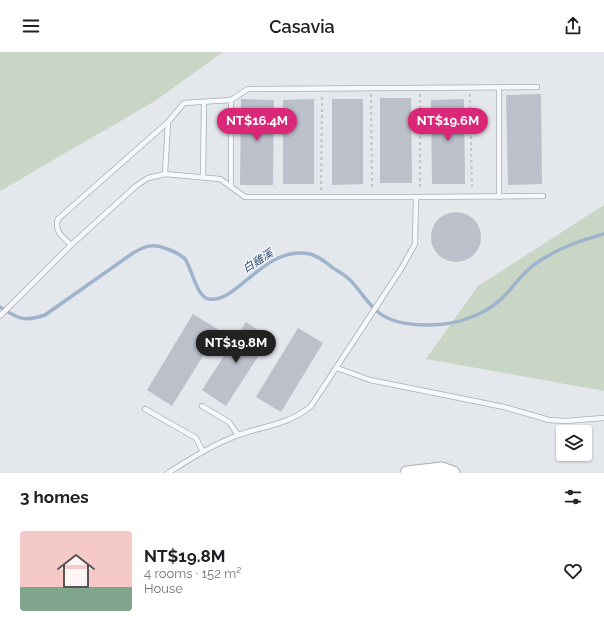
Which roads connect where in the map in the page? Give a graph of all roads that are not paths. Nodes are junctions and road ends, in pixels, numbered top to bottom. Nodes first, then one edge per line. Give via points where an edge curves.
1 (537, 87) dead end
2 (499, 88) junction
3 (232, 100) junction
4 (204, 102) junction
5 (168, 122) junction
6 (165, 174) junction
7 (203, 177) junction
8 (231, 186) junction
9 (543, 196) dead end
10 (418, 197) junction
11 (499, 197) junction
12 (71, 244) junction
13 (0, 316) edge
14 (337, 368) junction
15 (202, 406) dead end
16 (145, 408) dead end
17 (604, 418) edge
18 (238, 435) junction
19 (203, 452) junction
20 (168, 473) edge
21 (407, 473) edge
22 (454, 473) edge

1 - 2 lane
2 - 3 lane via 248,89
2 - 11 lane
3 - 4 lane
3 - 8 lane
4 - 5 lane via 184,103
4 - 7 lane
5 - 6 lane
5 - 12 lane via 58,218 58,232
6 - 7 lane
6 - 12 lane via 148,178 136,186
7 - 8 lane via 220,178
8 - 10 lane via 245,197
9 - 11 lane
10 - 11 lane
10 - 14 lane via 415,244
12 - 13 lane
14 - 17 lane via 370,380 504,407 549,420
14 - 18 lane via 304,413
15 - 18 lane via 229,422
16 - 19 lane via 196,438
18 - 19 lane
19 - 20 lane
21 - 22 street via 442,469

